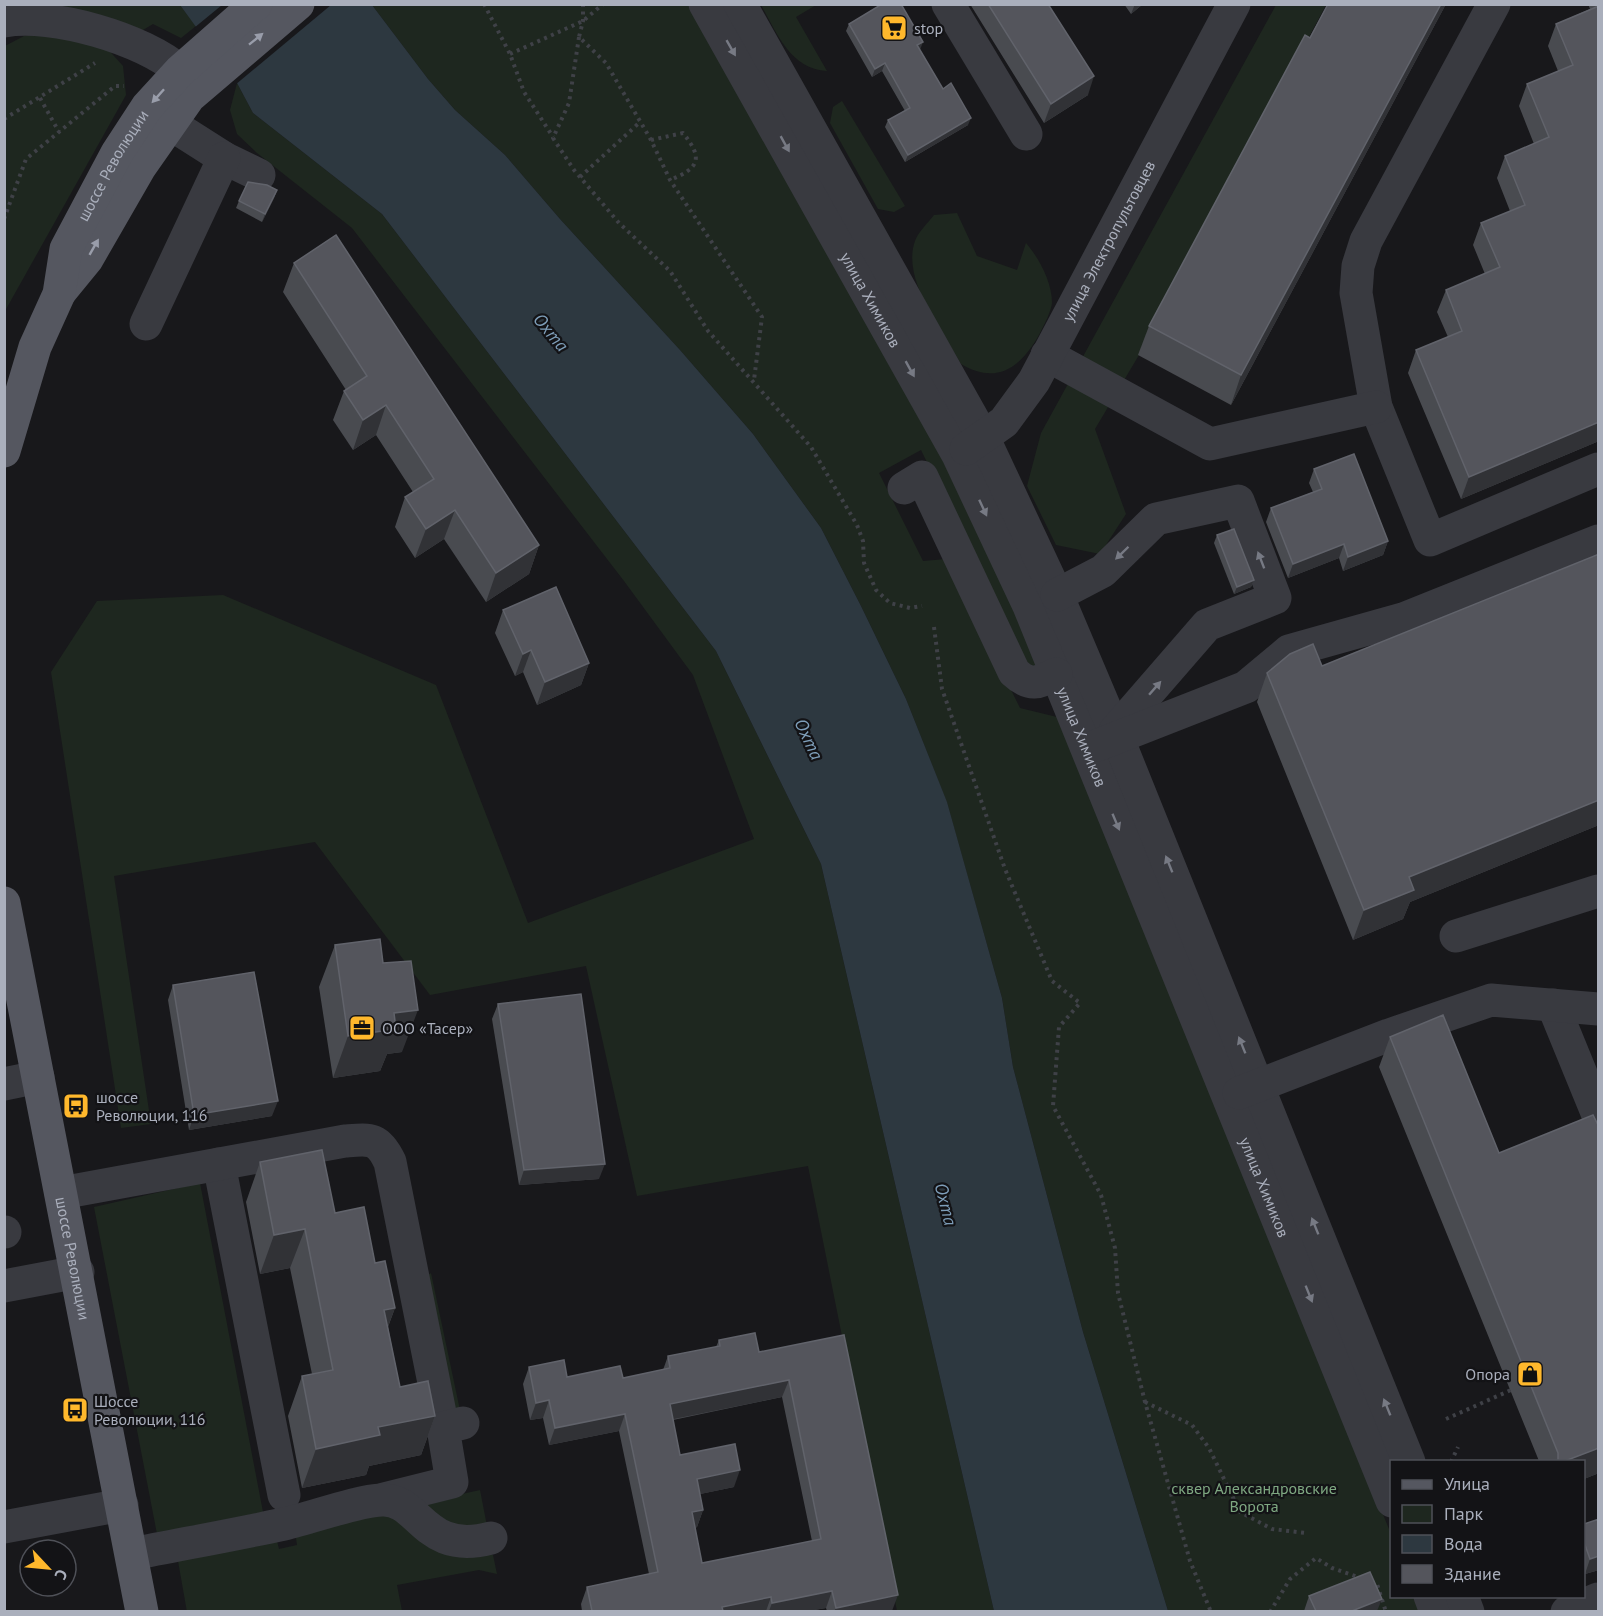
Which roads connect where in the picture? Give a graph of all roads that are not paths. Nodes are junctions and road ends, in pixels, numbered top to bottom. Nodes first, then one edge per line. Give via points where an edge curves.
1 (256, 4) edge
2 (298, 4) edge
3 (705, 4) edge
4 (740, 4) edge
5 (948, 4) edge
6 (1234, 4) edge
7 (1494, 4) edge
8 (4, 21) edge
9 (197, 66) junction
10 (169, 123) junction
11 (1026, 134) dead end
12 (224, 158) junction
13 (259, 175) dead end
14 (58, 294) junction
15 (146, 324) dead end
16 (1047, 355) junction
17 (1376, 407) junction
18 (970, 446) junction
19 (4, 451) edge
20 (1599, 469) edge
21 (904, 488) dead end
22 (1599, 541) edge
23 (1057, 595) junction
24 (1056, 674) junction
25 (1117, 735) junction
26 (1085, 749) junction
27 (1599, 891) edge
28 (4, 903) edge
29 (1456, 936) dead end
30 (1553, 1005) junction
31 (1599, 1009) edge
32 (38, 1077) junction
33 (4, 1084) edge
34 (1244, 1092) junction
35 (1599, 1115) edge
36 (219, 1164) junction
37 (61, 1193) junction
38 (78, 1272) junction
39 (4, 1286) edge
40 (1409, 1460) edge
41 (284, 1495) dead end
42 (1390, 1495) edge
43 (384, 1499) junction
44 (122, 1505) junction
45 (4, 1527) edge
46 (491, 1538) dead end
47 (132, 1554) junction
48 (1599, 1599) edge
49 (142, 1611) edge
50 (1567, 1611) edge

1 - 9 main road
9 -> 2 main road
3 -> 18 street, улица Химиков
4 - 18 street, улица Химиков
5 - 11 street
6 - 16 street, улица Электропультовцев
7 - 17 street via 1366,241 1358,266 1356,293
8 - 9 street via 42,18 66,22 168,60
9 - 10 main road, шоссе Революции via 189,97
9 -> 14 main road, шоссе Революции via 147,107 117,153 66,249
10 - 12 street
14 -> 10 main road, шоссе Революции via 87,260
12 - 13 street
12 - 15 street
14 - 19 main road, шоссе Революции via 35,346
16 - 17 street via 1210,444
16 - 18 street, улица Электропультовцев via 1022,400 1004,422
17 - 20 street via 1430,540
18 - 23 street, улица Химиков
18 -> 24 street, улица Химиков
21 - 24 street via 922,477 1014,672 1025,682 1036,684
22 - 25 street via 1403,619 1289,651 1246,687
23 - 25 street, улица Химиков
25 -> 23 street via 1207,625 1275,598 1238,501 1156,519 1103,571
24 - 26 street, улица Химиков
25 - 26 street
34 -> 25 street, улица Химиков
26 -> 34 street, улица Химиков
27 - 29 street
28 - 32 main road, шоссе Революции
30 - 31 street
30 - 34 street via 1491,1000
30 - 35 street
32 - 33 street
32 - 37 main road, шоссе Революции
40 -> 34 street, улица Химиков
34 -> 42 street, улица Химиков
36 - 37 street
36 - 41 street
36 - 43 street via 371,1139 383,1148 390,1162 421,1256 453,1426 452,1482
37 - 38 main road, шоссе Революции
38 - 39 street
38 - 44 main road, шоссе Революции
43 - 46 street via 454,1542
43 - 47 street via 285,1524
44 - 45 street
44 - 47 main road, шоссе Революции
47 - 49 main road, шоссе Революции
48 - 50 street

